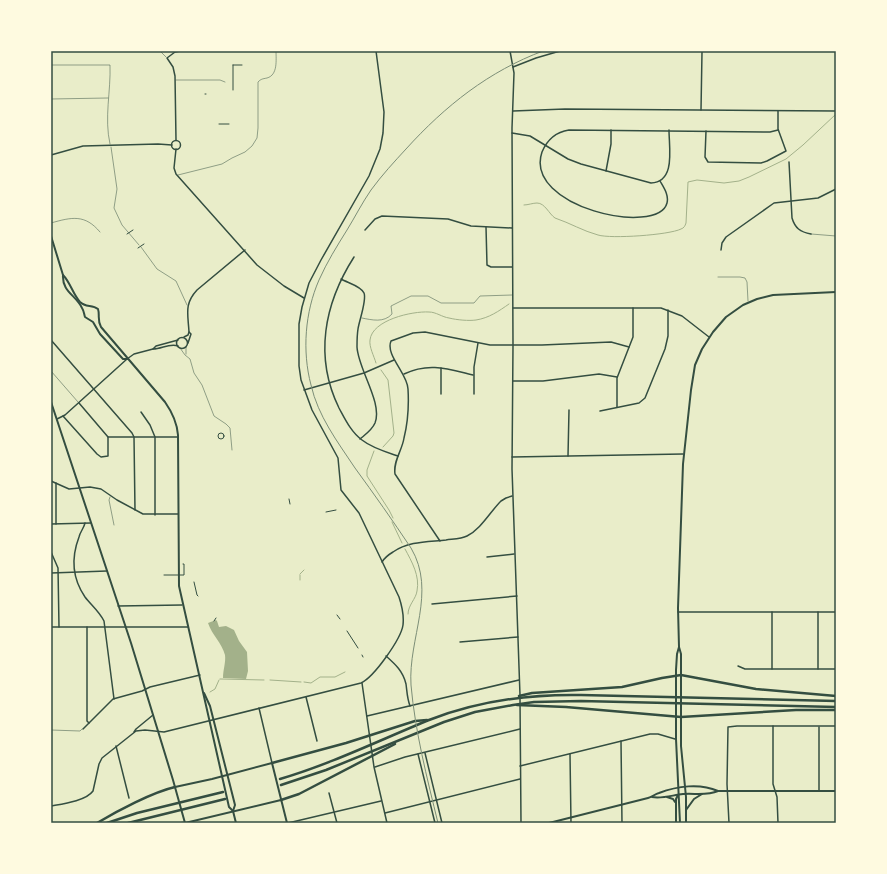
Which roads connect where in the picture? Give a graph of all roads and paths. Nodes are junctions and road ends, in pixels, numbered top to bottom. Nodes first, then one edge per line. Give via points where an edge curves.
1 (160, 51) edge
2 (180, 51) edge
3 (276, 51) edge
4 (376, 51) edge
5 (510, 51) edge
6 (560, 51) edge
7 (702, 52) dead end
8 (167, 58) junction
9 (51, 65) edge
10 (242, 65) dead end
11 (513, 67) junction
12 (175, 80) junction
13 (225, 82) dead end
14 (233, 90) dead end
15 (108, 98) junction
16 (51, 99) edge
17 (701, 110) junction
18 (513, 111) junction
19 (778, 111) junction
20 (836, 111) edge
21 (219, 124) dead end
22 (230, 124) dead end
23 (611, 130) junction
24 (669, 130) junction
25 (778, 130) junction
26 (706, 131) junction
27 (512, 133) junction
28 (176, 140) junction
29 (110, 145) junction
30 (172, 145) junction
31 (546, 145) junction
32 (176, 149) junction
33 (51, 155) edge
34 (788, 162) dead end
35 (606, 172) junction
36 (177, 175) junction
37 (660, 181) junction
38 (836, 189) edge
39 (790, 201) junction
40 (51, 223) edge
41 (486, 227) junction
42 (512, 228) junction
43 (132, 230) dead end
44 (365, 230) dead end
45 (100, 232) dead end
46 (127, 234) dead end
47 (811, 234) joint
48 (51, 236) edge
49 (836, 236) edge
50 (144, 244) dead end
51 (138, 248) dead end
52 (245, 250) junction
53 (721, 250) dead end
54 (354, 258) dead end
55 (512, 267) junction
56 (63, 275) junction
57 (718, 277) dead end
58 (341, 279) junction
59 (836, 292) edge
60 (513, 295) junction
61 (304, 298) junction
62 (748, 303) junction
63 (188, 305) junction
64 (89, 306) junction
65 (513, 308) junction
66 (633, 308) junction
67 (668, 310) junction
68 (84, 312) junction
69 (98, 317) junction
70 (361, 317) junction
71 (90, 321) junction
72 (189, 332) junction
73 (709, 337) junction
74 (184, 338) junction
75 (51, 340) edge
76 (178, 340) junction
77 (188, 343) junction
78 (478, 343) junction
79 (514, 345) junction
80 (178, 346) junction
81 (186, 347) junction
82 (629, 347) junction
83 (180, 348) junction
84 (153, 349) junction
85 (187, 356) junction
86 (128, 360) junction
87 (394, 360) junction
88 (441, 368) junction
89 (51, 371) edge
90 (364, 374) junction
91 (404, 374) junction
92 (474, 375) junction
93 (617, 377) junction
94 (513, 381) junction
95 (330, 382) junction
96 (94, 389) junction
97 (304, 390) junction
98 (441, 394) dead end
99 (474, 394) dead end
100 (51, 402) edge
101 (79, 403) junction
102 (617, 408) junction
103 (569, 410) dead end
104 (600, 411) dead end
105 (141, 412) dead end
106 (63, 416) junction
107 (57, 419) junction
108 (108, 437) junction
109 (134, 437) junction
110 (155, 437) junction
111 (178, 437) junction
112 (360, 439) junction
113 (232, 450) dead end
114 (683, 454) junction
115 (398, 456) junction
116 (568, 456) junction
117 (512, 457) junction
118 (51, 481) edge
119 (56, 483) junction
120 (80, 488) junction
121 (111, 496) junction
122 (513, 496) junction
123 (289, 499) dead end
124 (290, 504) dead end
125 (135, 510) junction
126 (336, 510) dead end
127 (326, 512) dead end
128 (155, 514) junction
129 (178, 514) junction
130 (85, 523) junction
131 (91, 523) junction
132 (51, 524) edge
133 (56, 524) junction
134 (114, 525) dead end
135 (440, 541) junction
136 (51, 552) edge
137 (516, 554) junction
138 (486, 557) dead end
139 (382, 562) junction
140 (183, 564) dead end
141 (107, 571) junction
142 (58, 572) junction
143 (75, 572) junction
144 (51, 573) edge
145 (164, 575) dead end
146 (194, 582) dead end
147 (198, 596) dead end
148 (517, 596) junction
149 (432, 604) dead end
150 (183, 605) junction
151 (118, 606) junction
152 (678, 612) junction
153 (772, 612) junction
154 (818, 612) junction
155 (836, 612) edge
156 (337, 615) dead end
157 (216, 618) dead end
158 (340, 619) dead end
159 (214, 621) dead end
160 (51, 627) edge
161 (59, 627) junction
162 (87, 627) junction
163 (105, 627) junction
164 (126, 627) junction
165 (188, 627) junction
166 (347, 631) dead end
167 (518, 637) junction
168 (460, 642) dead end
169 (679, 647) junction
170 (358, 648) dead end
171 (386, 656) junction
172 (738, 666) dead end
173 (772, 669) junction
174 (818, 669) junction
175 (836, 669) edge
176 (681, 674) junction
177 (200, 675) junction
178 (676, 675) junction
179 (519, 680) junction
180 (361, 683) junction
181 (145, 690) junction
182 (204, 692) junction
183 (836, 696) edge
184 (306, 697) junction
185 (511, 698) junction
186 (114, 699) junction
187 (836, 701) edge
188 (513, 705) junction
189 (410, 706) junction
190 (259, 708) junction
191 (836, 709) edge
192 (153, 714) junction
193 (367, 716) junction
194 (676, 717) junction
195 (681, 717) junction
196 (211, 720) junction
197 (430, 720) junction
198 (89, 723) junction
199 (773, 726) junction
200 (819, 726) junction
201 (836, 726) edge
202 (83, 729) joint
203 (520, 729) junction
204 (51, 730) edge
205 (134, 732) junction
206 (158, 732) junction
207 (406, 738) junction
208 (676, 739) junction
209 (317, 741) dead end
210 (621, 741) junction
211 (116, 746) junction
212 (425, 753) junction
213 (418, 754) junction
214 (570, 754) junction
215 (272, 763) junction
216 (520, 766) junction
217 (374, 767) junction
218 (225, 776) junction
219 (280, 779) dead end
220 (520, 780) junction
221 (281, 785) dead end
222 (176, 787) junction
223 (685, 787) junction
224 (679, 788) junction
225 (718, 791) junction
226 (728, 791) junction
227 (775, 791) junction
228 (819, 791) junction
229 (836, 791) edge
230 (223, 792) dead end
231 (329, 793) dead end
232 (705, 793) junction
233 (679, 794) junction
234 (686, 794) junction
235 (652, 797) junction
236 (664, 797) junction
237 (129, 798) dead end
238 (225, 799) dead end
239 (281, 800) junction
240 (382, 800) junction
241 (436, 800) junction
242 (430, 802) junction
243 (622, 804) junction
244 (676, 805) junction
245 (51, 806) edge
246 (233, 812) junction
247 (334, 812) junction
248 (686, 812) junction
249 (385, 813) junction
250 (571, 818) junction
251 (97, 823) edge
252 (107, 823) edge
253 (128, 823) edge
254 (182, 823) edge
255 (185, 823) edge
256 (236, 823) edge
257 (287, 823) edge
258 (337, 823) edge
259 (387, 823) edge
260 (435, 823) edge
261 (442, 823) edge
262 (520, 823) edge
263 (550, 823) edge
264 (571, 823) edge
265 (622, 823) edge
266 (676, 823) edge
267 (680, 823) edge
268 (686, 823) edge
269 (729, 823) edge
270 (778, 823) edge

1 - 8 lane
2 - 8 street
3 - 36 lane via 274,73 258,82 258,132 252,146 222,164
4 - 61 street via 384,112 379,152 369,176 316,269
5 - 11 street
6 - 11 street
7 - 17 street
8 - 12 street via 174,70
9 - 15 lane via 110,65
10 - 14 street via 233,65
11 - 18 street
12 - 13 lane
12 - 28 street
15 - 16 lane
15 - 29 lane
17 - 18 street
17 - 19 street
18 - 27 street
19 - 20 street
19 - 25 street
21 - 22 street
23 - 24 street
23 - 31 street via 565,131 553,136
23 - 35 street
24 - 26 street
24 - 37 street via 669,168
25 - 26 street
25 - 26 street via 786,151 761,163 710,163 705,157
27 - 31 street via 530,136
27 - 42 street
28 - 30 street
28 - 32 street via 181,144
29 - 30 street
29 - 33 street via 83,146
29 - 63 lane via 117,189 114,208 122,224 157,269 176,281
30 - 32 street
31 - 35 street via 573,161
31 - 37 street via 540,165 547,183 569,200 599,213 631,217 659,214 664,210 668,200
32 - 36 street via 174,170
34 - 39 street
35 - 37 street via 647,182
36 - 52 street
38 - 39 street via 818,198
39 - 47 street via 792,218 797,229
39 - 53 street via 771,204 726,237
40 - 45 lane via 83,219 93,224
41 - 42 street
41 - 44 street via 471,226 448,219 382,216 375,219
41 - 55 street via 487,265
42 - 55 street
43 - 46 street
47 - 49 lane
48 - 56 main road
50 - 51 street
52 - 61 street via 257,265
52 - 63 street via 197,290
54 - 58 street
55 - 60 street
56 - 64 main road via 80,302
56 - 68 main road via 66,289
57 - 62 lane via 745,278
58 - 70 street via 364,292
58 - 95 street via 332,300 327,323 325,352
59 - 62 main road via 773,295
60 - 65 street
60 - 70 lane via 480,296 474,303 441,303 428,296 411,296 392,304 390,316 376,321
61 - 97 street via 298,338
62 - 73 main road via 726,317
63 - 72 street
64 - 68 main road
64 - 69 main road via 98,309
65 - 66 street
65 - 79 street
66 - 67 street
66 - 82 street via 633,333
67 - 73 street via 682,316
67 - 102 street via 665,350 645,398 639,403
68 - 71 main road
69 - 71 main road
69 - 86 main road via 101,327
70 - 90 street via 357,345 358,358
71 - 86 main road via 123,359
72 - 74 street
72 - 77 street
73 - 114 main road via 700,353 693,376
74 - 76 street
74 - 77 street
75 - 96 street
76 - 80 street
76 - 84 street
77 - 81 street
78 - 79 street
78 - 87 street via 425,332 407,335 390,343
78 - 92 street
79 - 82 street via 607,342
79 - 94 street
80 - 83 street
80 - 84 street
81 - 83 street
81 - 85 lane
82 - 93 street
83 - 85 lane
84 - 86 street via 134,354
85 - 113 lane via 213,414 230,428
86 - 96 street
86 - 111 main road via 171,410
87 - 90 street
87 - 91 street
88 - 91 street via 425,367
88 - 92 street
88 - 98 street
89 - 101 lane
90 - 95 street
90 - 112 street via 373,397 376,420 372,428
91 - 115 street via 408,384 408,414 404,442
92 - 99 street
93 - 94 street via 599,374 542,381
93 - 102 street
94 - 117 street
95 - 97 street
95 - 112 street via 343,415
96 - 101 street
96 - 109 street
97 - 139 street via 316,420 337,456 341,490 359,513
100 - 107 main road
101 - 106 street
101 - 108 street
102 - 104 street
103 - 116 street
105 - 110 street
106 - 107 street
106 - 108 street via 99,456 108,456
107 - 120 main road
108 - 109 street
109 - 110 street
109 - 125 street
110 - 111 street
110 - 128 street
111 - 129 main road
112 - 115 street
114 - 116 street
114 - 152 main road
115 - 135 street via 394,470 396,478
116 - 117 street
117 - 122 street
118 - 119 street
119 - 120 street via 69,489
119 - 133 street
120 - 121 street via 98,488
120 - 131 main road
121 - 125 street
121 - 134 lane via 109,500
122 - 135 street via 501,501 469,535
122 - 137 street
123 - 124 street
125 - 128 street via 143,514
126 - 127 street
128 - 129 street
129 - 150 main road via 178,580
130 - 131 street
130 - 133 street
130 - 143 street via 75,548
131 - 141 main road
132 - 133 street
135 - 139 street via 408,544 392,552
136 - 142 street
137 - 138 street
137 - 148 street
139 - 171 street via 400,602 403,620 400,634
140 - 145 street via 184,575
141 - 143 street
141 - 151 main road
142 - 143 street
142 - 144 street
142 - 161 street
143 - 163 street via 80,589 101,615
146 - 147 street
148 - 149 street
148 - 167 street
150 - 151 street
150 - 165 main road
151 - 164 main road
152 - 153 street
152 - 169 main road
153 - 154 street
153 - 173 street
154 - 155 street
154 - 174 street
156 - 158 street
157 - 159 street
160 - 161 street
161 - 162 street
162 - 163 street
162 - 198 street
163 - 164 street
163 - 186 street
164 - 165 street
164 - 181 main road
165 - 177 main road
166 - 170 street
167 - 168 street
167 - 179 street
169 - 176 main road
169 - 178 main road
171 - 180 street via 371,676
171 - 189 street via 401,671
172 - 173 street via 742,669
173 - 174 street
174 - 175 street
176 - 178 highway
176 - 183 highway via 756,689
176 - 195 main road
177 - 181 street
177 - 182 main road
178 - 185 highway via 622,687 532,693
178 - 194 main road
179 - 189 street
179 - 203 street
180 - 184 street
180 - 193 street
181 - 186 street
181 - 192 main road
182 - 196 main road via 210,706
182 - 196 main road via 203,697
184 - 190 street
184 - 209 street
185 - 187 highway via 561,694
185 - 197 highway via 488,702
186 - 198 street
188 - 191 highway via 540,701 581,700
188 - 194 highway
188 - 207 highway via 461,716
189 - 193 street
190 - 196 street
190 - 215 street
191 - 195 highway
192 - 205 street
192 - 206 main road
193 - 217 street
194 - 195 highway
194 - 208 main road
195 - 223 main road
196 - 206 street
196 - 218 main road
196 - 218 main road
197 - 215 highway via 415,721
197 - 219 highway via 315,768
198 - 202 street
199 - 200 street
199 - 226 street via 728,727
199 - 227 street
200 - 201 street
200 - 228 street
202 - 204 lane via 80,732
203 - 212 street
203 - 216 street
205 - 206 street
205 - 211 street
206 - 222 main road
207 - 221 highway
207 - 239 highway via 299,794
208 - 210 street via 654,734
208 - 224 main road
210 - 214 street
210 - 243 street
211 - 237 street
211 - 245 street via 100,760 90,795
212 - 213 street
212 - 241 street
213 - 217 street
213 - 242 street
214 - 216 street
214 - 250 street
215 - 218 main road
215 - 239 main road
216 - 220 street
217 - 240 street
218 - 222 main road
218 - 246 main road via 234,805
218 - 246 main road via 229,807
220 - 241 street
220 - 262 street
222 - 251 highway via 146,798
222 - 255 main road
223 - 224 main road
223 - 225 main road via 706,787
223 - 234 main road
224 - 233 main road
224 - 235 main road
225 - 226 main road
225 - 232 main road
226 - 227 main road
226 - 269 street
227 - 228 main road
227 - 270 street
228 - 229 main road
230 - 252 highway
231 - 247 street
232 - 234 main road
232 - 248 main road via 694,799
233 - 234 main road
233 - 236 main road
233 - 244 main road
233 - 267 main road
234 - 248 main road
235 - 236 main road
235 - 243 main road
236 - 244 main road via 673,799
238 - 253 highway
239 - 246 main road
239 - 257 main road
240 - 247 street
240 - 249 street
241 - 242 street
241 - 261 street
242 - 249 street
242 - 260 street
243 - 250 main road
243 - 265 street
244 - 266 main road
246 - 255 main road
246 - 256 main road
247 - 257 street
247 - 258 street
248 - 268 main road
249 - 259 street
250 - 263 main road
250 - 264 street
254 - 255 highway

